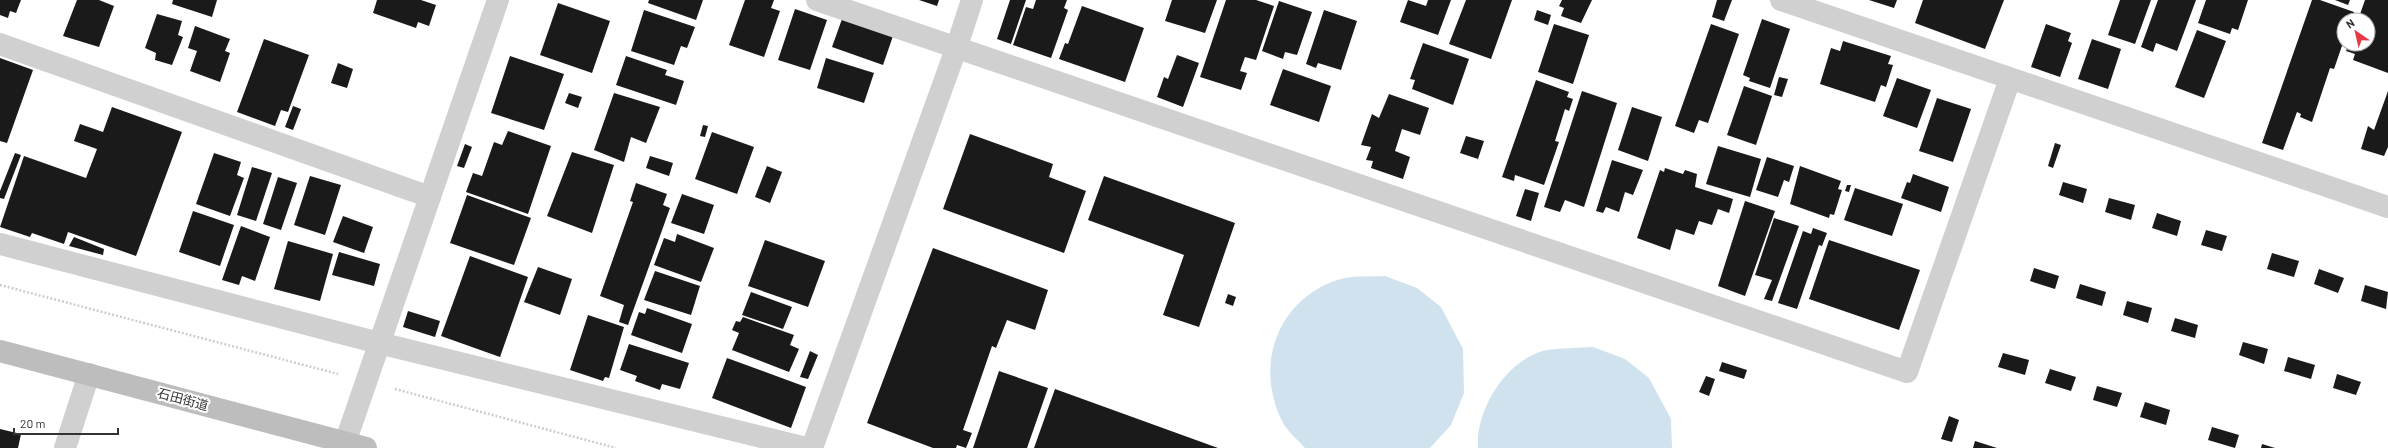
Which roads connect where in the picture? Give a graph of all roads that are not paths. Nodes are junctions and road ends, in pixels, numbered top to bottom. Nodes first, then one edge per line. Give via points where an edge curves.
1 (498, 0) edge
2 (817, 0) edge
3 (972, 0) edge
4 (1781, 0) edge
5 (0, 44) edge
6 (956, 49) junction
7 (2010, 79) junction
8 (430, 197) junction
9 (2388, 207) edge
10 (0, 244) edge
11 (379, 343) junction
12 (0, 351) edge
13 (89, 374) junction
14 (345, 443) junction
15 (65, 448) edge
16 (366, 448) edge
17 (806, 448) edge
18 (812, 448) edge

1 - 8 street
2 - 6 street
3 - 6 street
4 - 7 street
5 - 8 street
6 - 7 street via 1907,372
6 - 18 street
7 - 9 street
8 - 11 street
10 - 11 street
11 - 14 street
11 - 17 street
12 - 13 street, 石田街道
13 - 14 street, 石田街道
13 - 15 street
14 - 16 street, 石田街道

